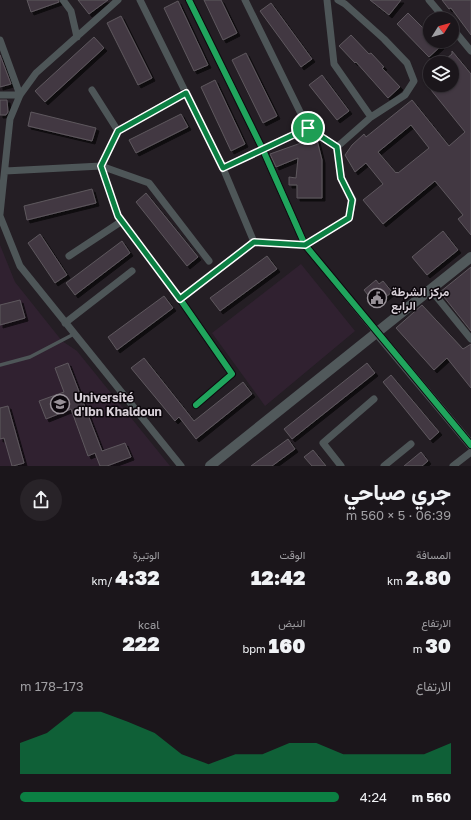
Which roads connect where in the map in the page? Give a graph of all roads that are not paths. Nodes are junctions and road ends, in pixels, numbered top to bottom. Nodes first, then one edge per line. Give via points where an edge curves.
1 (63, 0) edge
2 (118, 0) edge
3 (140, 0) edge
4 (189, 0) edge
5 (245, 0) edge
6 (327, 0) edge
7 (338, 0) edge
8 (429, 0) edge
9 (439, 12) edge
10 (77, 36) junction
11 (459, 36) edge
12 (0, 40) edge
13 (471, 50) edge
14 (92, 90) dead end
15 (186, 93) junction
16 (0, 95) edge
17 (20, 95) junction
18 (372, 117) junction
19 (308, 128) junction
20 (118, 131) junction
21 (337, 147) junction
22 (263, 150) junction
23 (101, 166) junction
24 (223, 168) junction
25 (5, 171) junction
26 (0, 215) edge
27 (122, 221) junction
28 (254, 242) junction
29 (305, 245) junction
30 (68, 256) dead end
31 (471, 257) edge
32 (209, 261) dead end
33 (132, 271) dead end
34 (431, 290) junction
35 (180, 299) junction
36 (65, 322) junction
37 (377, 333) junction
38 (74, 334) junction
39 (471, 339) edge
40 (0, 365) edge
41 (374, 399) dead end
42 (196, 405) dead end
43 (411, 444) dead end
44 (471, 446) edge
45 (471, 452) edge
46 (181, 466) edge
47 (210, 466) edge
48 (341, 466) edge
49 (384, 466) edge
50 (453, 466) edge

1 - 10 street via 71,11
2 - 10 street
3 - 15 street
4 - 22 street
5 - 19 street
6 - 18 street via 334,64
7 - 18 street via 384,39 407,63 414,81 405,95
8 - 9 street
10 - 17 street via 36,73
11 - 13 street
12 - 17 street
14 - 20 street
15 - 20 street
15 - 24 street
16 - 17 street
17 - 25 street via 10,119
18 - 21 street
19 - 21 street
19 - 22 street
20 - 23 street
21 - 29 street via 341,178 352,200 349,218
22 - 24 street
22 - 29 street
23 - 25 street
23 - 27 street
23 - 32 street via 149,183
24 - 28 street
25 - 26 street
26 - 36 street via 20,266
27 - 30 street
27 - 35 street
28 - 29 street
28 - 35 street
29 - 37 street
31 - 34 main road
33 - 36 street
34 - 37 main road
34 - 39 street
35 - 42 street via 232,374
36 - 38 street
37 - 44 street
37 - 47 main road
38 - 40 lane via 30,357
38 - 46 street
41 - 48 street via 323,443
43 - 49 street
45 - 50 street

